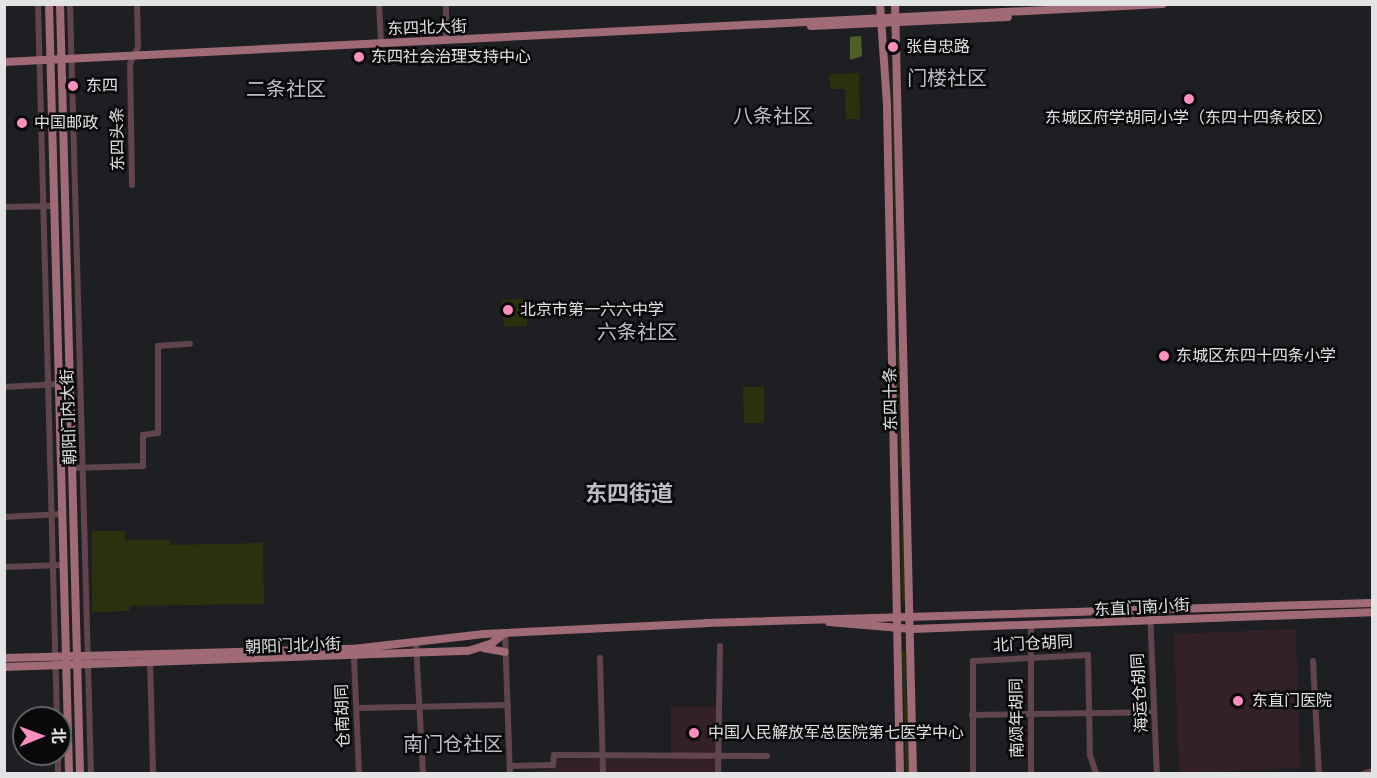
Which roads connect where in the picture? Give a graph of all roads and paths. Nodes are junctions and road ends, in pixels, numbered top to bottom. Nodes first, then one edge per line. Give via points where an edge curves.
1 (38, 4) edge
2 (49, 4) edge
3 (60, 4) edge
4 (70, 4) edge
5 (137, 4) edge
6 (379, 4) edge
7 (446, 4) edge
8 (880, 4) edge
9 (895, 4) edge
10 (1163, 4) edge
11 (895, 21) junction
12 (882, 22) junction
13 (446, 41) junction
14 (381, 43) junction
15 (134, 56) junction
16 (51, 60) junction
17 (61, 60) junction
18 (72, 60) junction
19 (40, 61) junction
20 (4, 62) edge
21 (132, 185) dead end
22 (44, 206) junction
23 (55, 206) junction
24 (4, 207) edge
25 (190, 344) dead end
26 (59, 384) junction
27 (49, 385) junction
28 (4, 387) edge
29 (71, 468) junction
30 (83, 468) junction
31 (63, 514) junction
32 (52, 516) junction
33 (4, 517) edge
34 (53, 565) junction
35 (63, 565) junction
36 (4, 567) edge
37 (1372, 603) edge
38 (1150, 610) junction
39 (1372, 612) edge
40 (912, 615) junction
41 (898, 616) junction
42 (813, 619) junction
43 (1150, 620) junction
44 (1031, 626) junction
45 (897, 627) junction
46 (912, 629) junction
47 (505, 633) junction
48 (416, 644) junction
49 (720, 646) dead end
50 (482, 648) junction
51 (505, 652) junction
52 (417, 654) junction
53 (600, 657) dead end
54 (4, 658) edge
55 (150, 658) junction
56 (354, 658) junction
57 (65, 659) junction
58 (76, 659) junction
59 (89, 659) junction
60 (1030, 659) junction
61 (55, 660) junction
62 (1313, 662) dead end
63 (4, 667) edge
64 (508, 705) junction
65 (57, 706) edge
66 (420, 707) junction
67 (357, 708) junction
68 (1154, 712) junction
69 (1030, 714) junction
70 (1090, 714) junction
71 (972, 715) junction
72 (603, 754) junction
73 (718, 756) junction
74 (767, 756) dead end
75 (510, 770) edge
76 (1372, 771) edge
77 (69, 774) edge
78 (80, 774) edge
79 (91, 774) edge
80 (153, 774) edge
81 (359, 774) edge
82 (423, 774) edge
83 (603, 774) edge
84 (718, 774) edge
85 (900, 774) edge
86 (913, 774) edge
87 (973, 774) edge
88 (1031, 774) edge
89 (1096, 774) edge
90 (1157, 774) edge
91 (1319, 774) edge
92 (1363, 774) edge

1 - 19 street, 朝阳门内大街
2 - 16 main road, 朝阳门内大街
3 - 17 main road, 朝阳门内大街
4 - 18 street, 朝阳门内大街
5 - 15 street, 东四头条 via 138,46
6 - 14 street
7 - 13 street
8 - 12 main road
9 - 11 main road
10 - 11 main road, 东四北大街
11 - 12 main road, 东四北大街
11 - 40 main road, 东四十条
12 - 13 main road, 东四北大街
12 - 41 main road, 东四十条
13 - 14 main road, 东四北大街
14 - 15 main road, 东四北大街
15 - 18 main road, 东四北大街
15 - 21 street, 东四头条 via 130,64
16 - 17 main road, 东四北大街
16 - 19 main road, 东四北大街
16 - 23 main road, 朝阳门内大街
17 - 18 main road, 东四北大街
17 - 29 main road, 朝阳门内大街
18 - 30 street, 朝阳门内大街
19 - 20 main road, 东四北大街
19 - 22 street, 朝阳门内大街
22 - 23 street
22 - 24 street
22 - 27 street, 朝阳门内大街
23 - 26 main road, 朝阳门内大街
25 - 30 street via 158,346 158,433 142,435 143,466
26 - 27 street
26 - 31 main road, 朝阳门内大街
27 - 28 street
27 - 32 street, 朝阳门内大街
29 - 30 street
29 - 58 main road, 朝阳门内大街
30 - 59 street, 朝阳门内大街
31 - 32 street
31 - 35 main road, 朝阳门内大街
32 - 33 street
32 - 34 street, 朝阳门内大街
34 - 35 street
34 - 36 street
34 - 61 street, 朝阳门内大街
35 - 57 main road, 朝阳门内大街
37 - 38 main road, 东直门南小街
38 - 40 main road, 东直门南小街
38 - 43 street, 海运仓胡同
39 - 43 main road, 东直门南小街
40 - 41 main road, 东直门南小街
40 - 46 main road, 东四十条
41 - 42 main road, 朝阳门北小街
41 - 45 main road, 东四十条
42 - 45 main road, 朝阳门北小街 via 856,627
42 - 47 main road, 朝阳门北小街
43 - 44 main road, 东直门南小街
43 - 68 street, 海运仓胡同
44 - 46 main road, 东直门南小街
44 - 60 street, 南颂年胡同
45 - 46 main road, 东直门南小街
45 - 85 main road, 东四十条
46 - 86 main road, 东四十条
47 - 48 main road, 朝阳门北小街 via 444,637
47 - 50 main road, 朝阳门北小街
47 - 51 street
48 - 52 street
48 - 55 main road, 朝阳门北小街
49 - 73 street
50 - 51 main road
50 - 52 main road, 朝阳门北小街
51 - 64 street
52 - 56 main road, 朝阳门北小街
52 - 66 street
53 - 72 street
54 - 61 main road
55 - 56 main road, 朝阳门北小街
55 - 59 main road, 朝阳门北小街
55 - 80 street
56 - 67 street, 仓南胡同
57 - 58 main road, 朝阳门北小街
57 - 61 main road, 朝阳门北小街
57 - 77 main road, 朝阳门内大街
58 - 59 main road, 朝阳门北小街
58 - 78 main road, 朝阳门内大街
59 - 79 street, 朝阳门内大街
60 - 69 street, 南颂年胡同
60 - 70 street, 北门仓胡同 via 1088,655
60 - 71 street, 北门仓胡同 via 973,661
61 - 63 main road
61 - 65 street, 朝阳门内大街
62 - 91 street
64 - 66 street
64 - 75 street
66 - 67 street
66 - 82 street
67 - 81 street, 仓南胡同
68 - 70 street
68 - 90 street, 海运仓胡同
69 - 70 street
69 - 71 street
69 - 88 street, 南颂年胡同
70 - 89 street, 北门仓胡同 via 1090,755
71 - 87 street, 北门仓胡同
72 - 73 street
72 - 75 street via 554,755 553,765
72 - 83 street
73 - 74 street
73 - 84 street
76 - 92 street

